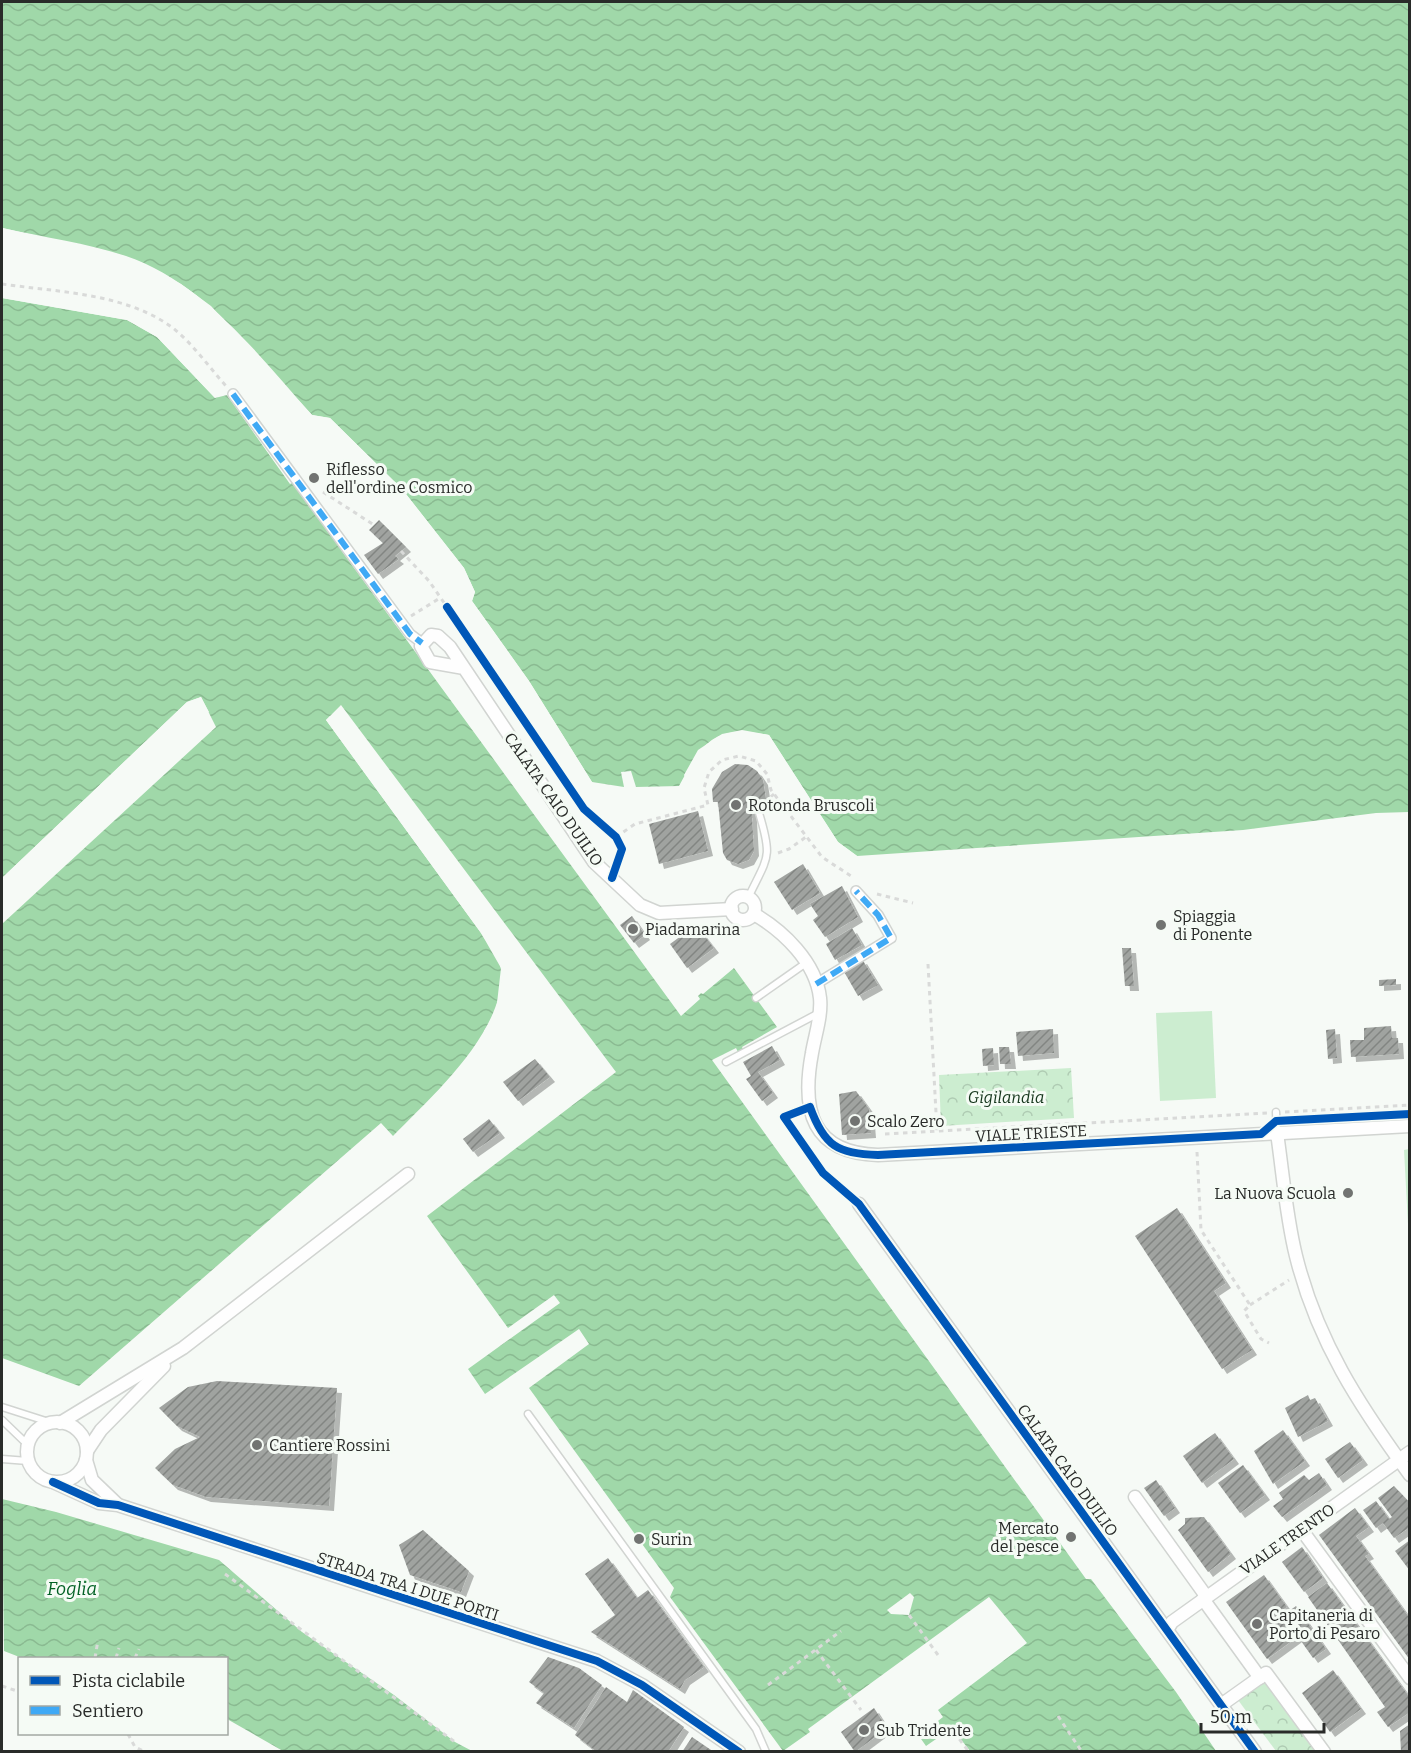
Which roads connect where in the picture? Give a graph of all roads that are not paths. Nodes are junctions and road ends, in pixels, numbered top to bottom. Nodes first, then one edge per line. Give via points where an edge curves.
1 (233, 394) road end
2 (422, 643) junction
3 (464, 668) junction
4 (759, 813) dead end
5 (856, 891) dead end
6 (748, 898) junction
7 (732, 909) junction
8 (754, 914) junction
9 (806, 963) junction
10 (816, 984) junction
11 (756, 998) dead end
12 (819, 1013) junction
13 (726, 1062) dead end
14 (1276, 1122) junction
15 (1410, 1126) edge
16 (408, 1174) dead end
17 (859, 1204) dead end
18 (183, 1348) junction
19 (2, 1407) edge
20 (528, 1414) dead end
21 (2, 1420) edge
22 (56, 1423) junction
23 (28, 1445) junction
24 (1410, 1452) edge
25 (86, 1456) junction
26 (2, 1459) edge
27 (1398, 1460) junction
28 (28, 1461) junction
29 (1410, 1475) edge
30 (53, 1482) junction
31 (1135, 1497) dead end
32 (118, 1505) junction
33 (1301, 1529) junction
34 (1205, 1598) junction
35 (1167, 1630) junction
36 (1260, 1678) junction
37 (1410, 1678) edge
38 (1221, 1705) junction
39 (739, 1752) edge
40 (766, 1752) edge
41 (1255, 1752) edge
42 (1324, 1752) edge

1 - 2 street via 410,634
2 - 3 street via 422,651 430,662
2 - 3 street, CALATA CAIO DUILIO via 431,635 438,636 446,641
3 - 7 street, CALATA CAIO DUILIO via 594,862 640,905 659,913
4 - 6 lane via 768,856
5 - 10 street via 878,915 891,938
6 - 7 street via 736,898
6 - 8 street via 755,906
7 - 8 street, VIALE TRIESTE via 735,917 743,920
8 - 9 street, VIALE TRIESTE via 769,922
9 - 10 street, VIALE TRIESTE
9 - 11 lane
10 - 12 street, VIALE TRIESTE
12 - 13 lane
12 - 14 street, VIALE TRIESTE via 808,1081 810,1107 827,1140 856,1154
14 - 15 street, VIALE TRIESTE
14 - 27 street via 1289,1218 1301,1276 1316,1321 1340,1372
16 - 18 street
17 - 35 street, CALATA CAIO DUILIO
18 - 22 street
18 - 25 street via 101,1430
19 - 22 lane
20 - 40 lane via 756,1729
21 - 23 lane
22 - 23 street via 37,1430
22 - 25 street, STRADA TRA I DUE PORTI via 76,1429 85,1443
23 - 28 street
24 - 27 street, VIALE TRENTO
25 - 30 street via 77,1474
25 - 32 street, STRADA TRA I DUE PORTI via 92,1480
26 - 28 lane
27 - 29 street
27 - 33 street, VIALE TRENTO
28 - 30 street, STRADA TRA I DUE PORTI via 38,1476
30 - 32 street, STRADA TRA I DUE PORTI via 99,1503
31 - 34 street
32 - 39 street, STRADA TRA I DUE PORTI via 597,1661 642,1685
33 - 34 street, VIALE TRENTO
33 - 37 street
34 - 35 street, VIALE TRENTO
34 - 36 street
35 - 38 street, CALATA CAIO DUILIO
36 - 38 street
36 - 42 street via 1266,1673
38 - 41 street, CALATA CAIO DUILIO

